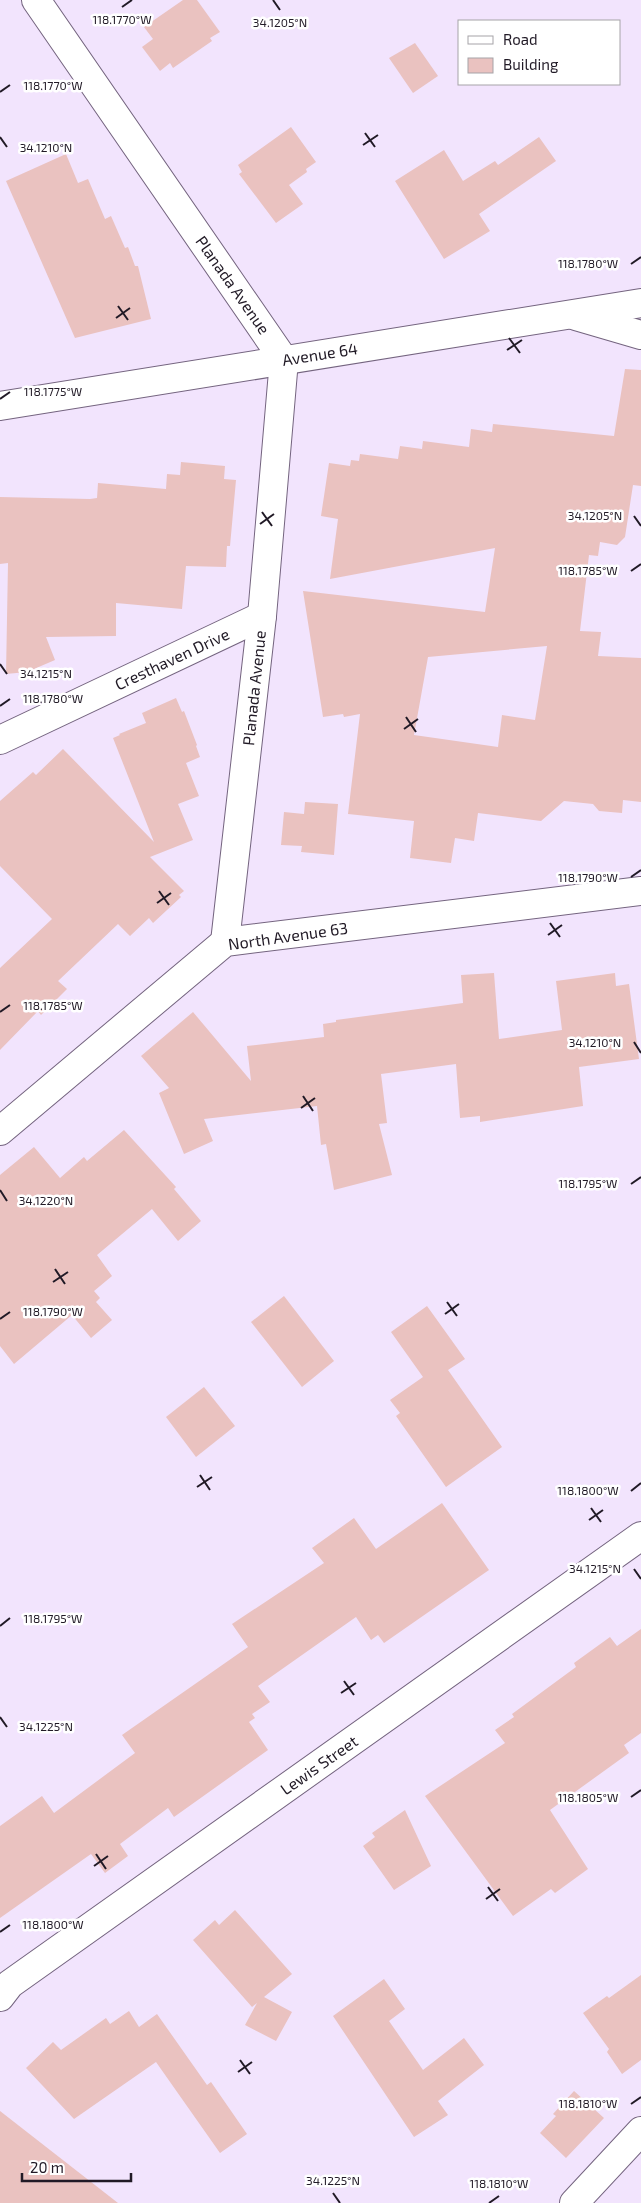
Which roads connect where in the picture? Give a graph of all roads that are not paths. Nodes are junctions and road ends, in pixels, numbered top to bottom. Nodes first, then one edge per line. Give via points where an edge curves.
1 (36, 0) edge
2 (641, 303) edge
3 (568, 314) junction
4 (641, 335) edge
5 (284, 360) junction
6 (0, 406) edge
7 (262, 616) junction
8 (0, 740) edge
9 (641, 891) edge
10 (225, 942) junction
11 (0, 1131) edge
12 (641, 1536) edge
13 (0, 1997) edge
14 (641, 2131) edge
15 (579, 2201) edge

1 - 5 street, Planada Avenue
2 - 3 street, Avenue 64
3 - 4 street
3 - 5 street, Avenue 64
5 - 6 street, Avenue 64
5 - 7 street, Planada Avenue
7 - 8 street, Cresthaven Drive
7 - 10 street, Planada Avenue
9 - 10 street, North Avenue 63
10 - 11 street, North Avenue 63
12 - 13 street, Lewis Street via 10,1984
14 - 15 street

